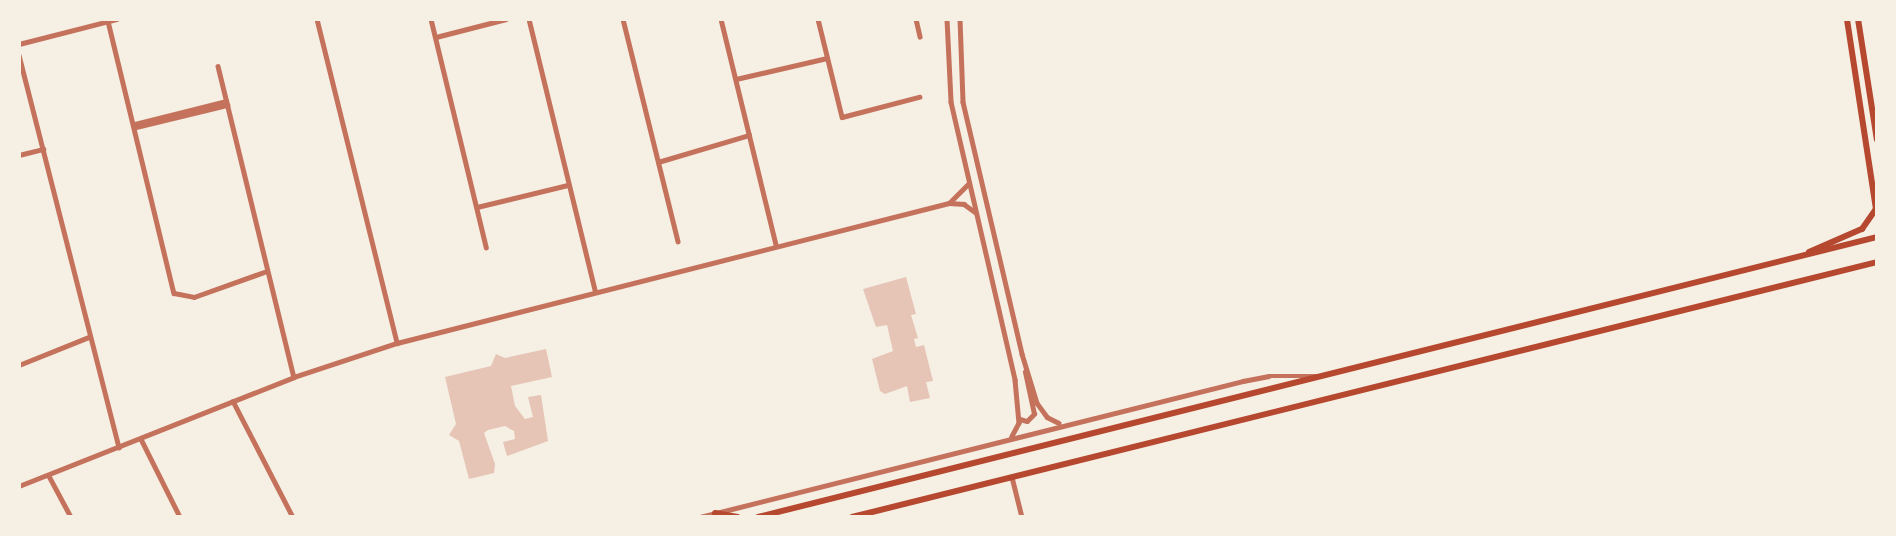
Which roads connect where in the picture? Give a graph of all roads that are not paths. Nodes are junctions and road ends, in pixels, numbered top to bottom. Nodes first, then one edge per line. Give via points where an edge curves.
1 (117, 19) edge
2 (317, 19) edge
3 (431, 19) edge
4 (506, 19) edge
5 (529, 19) edge
6 (623, 19) edge
7 (721, 19) edge
8 (818, 19) edge
9 (916, 19) edge
10 (947, 19) edge
11 (960, 19) edge
12 (1847, 19) edge
13 (1858, 19) edge
14 (108, 22) junction
15 (436, 37) junction
16 (920, 37) dead end
17 (19, 44) edge
18 (19, 55) edge
19 (827, 58) junction
20 (218, 66) dead end
21 (737, 79) junction
22 (919, 97) dead end
23 (226, 103) junction
24 (136, 126) junction
25 (749, 135) junction
26 (1877, 140) edge
27 (43, 149) junction
28 (19, 155) edge
29 (658, 162) junction
30 (968, 182) junction
31 (568, 185) junction
32 (949, 203) junction
33 (477, 207) junction
34 (975, 212) junction
35 (1874, 219) edge
36 (1877, 237) edge
37 (678, 241) dead end
38 (776, 244) junction
39 (486, 247) dead end
40 (1798, 258) junction
41 (1877, 262) edge
42 (267, 271) junction
43 (595, 290) junction
44 (89, 337) junction
45 (397, 343) junction
46 (19, 365) edge
47 (1026, 369) junction
48 (1326, 376) junction
49 (294, 377) junction
50 (233, 401) junction
51 (1019, 419) junction
52 (1063, 423) junction
53 (1012, 436) junction
54 (141, 439) junction
55 (119, 447) junction
56 (49, 476) junction
57 (1012, 477) junction
58 (19, 486) edge
59 (715, 513) junction
60 (71, 517) edge
61 (180, 517) edge
62 (293, 517) edge
63 (700, 517) edge
64 (738, 517) edge
65 (758, 517) edge
66 (852, 517) edge
67 (1022, 517) edge

1 - 14 street
2 - 45 street
3 - 15 street
4 - 15 street
5 - 31 street
6 - 29 street
7 - 21 street
8 - 19 street
9 - 16 street
10 - 30 street via 948,83
11 - 47 street via 963,102
12 - 35 main road via 1877,202
13 - 26 main road
14 - 17 street
14 - 24 street
15 - 33 street
18 - 27 street
19 - 21 street
19 - 22 street via 842,117
20 - 23 street
21 - 25 street
23 - 24 street
23 - 42 street
24 - 42 street via 174,293 194,298
25 - 29 street
25 - 38 street
27 - 28 street
27 - 44 street
29 - 37 street
30 - 32 street
30 - 34 street
31 - 33 street
31 - 43 street
32 - 34 street via 964,204
32 - 38 street
33 - 39 street
34 - 51 street via 1013,368
35 - 40 main road
36 - 40 main road
38 - 43 street
40 - 48 main road
41 - 57 main road
42 - 49 street
43 - 45 street
44 - 46 street
44 - 55 street
45 - 49 street
47 - 51 street via 1034,414 1027,421
47 - 52 street via 1041,410
48 - 52 street via 1269,376
48 - 65 main road
49 - 50 street
50 - 54 street
50 - 62 street
51 - 53 street
52 - 53 street
53 - 59 street
54 - 55 street
54 - 61 street
55 - 56 street
56 - 58 street
56 - 60 street
57 - 66 main road
57 - 67 street
59 - 63 street
59 - 64 main road

